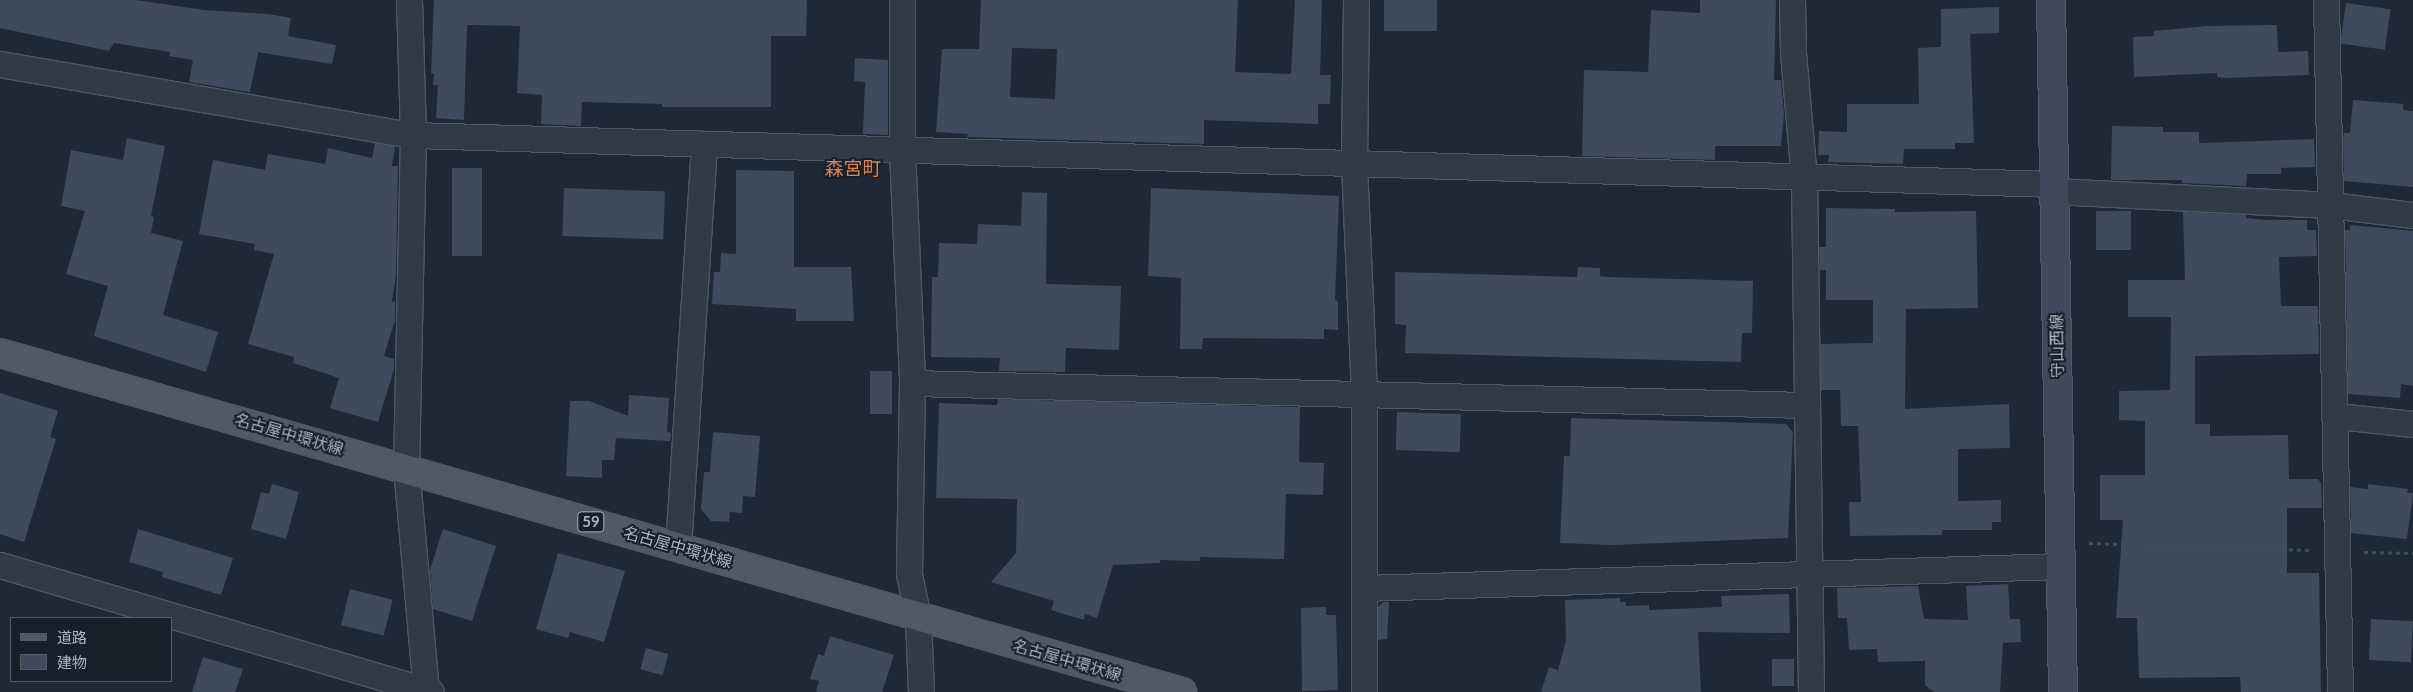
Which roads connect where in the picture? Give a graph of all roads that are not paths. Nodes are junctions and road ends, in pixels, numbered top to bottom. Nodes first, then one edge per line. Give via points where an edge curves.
1 (409, 0) edge
2 (902, 0) edge
3 (1356, 0) edge
4 (1792, 0) edge
5 (2051, 0) edge
6 (2326, 0) edge
7 (0, 64) edge
8 (413, 135) junction
9 (704, 144) junction
10 (902, 150) junction
11 (1354, 164) junction
12 (1804, 178) junction
13 (2054, 188) junction
14 (2331, 205) junction
15 (2413, 215) edge
16 (0, 353) edge
17 (912, 383) junction
18 (1364, 394) junction
19 (1807, 405) junction
20 (2337, 416) junction
21 (2413, 424) edge
22 (406, 467) junction
23 (678, 547) junction
24 (2061, 554) junction
25 (0, 566) edge
26 (1809, 574) junction
27 (1364, 588) junction
28 (918, 618) junction
29 (428, 692) edge
30 (921, 692) edge
31 (1182, 692) edge
32 (1364, 692) edge
33 (1811, 692) edge
34 (2063, 692) edge
35 (2340, 692) edge

1 - 8 street
2 - 10 street
3 - 11 street
4 - 12 street via 1793,53
5 - 13 main road, 守山西線
6 - 14 street
7 - 8 street
8 - 9 street
8 - 22 street
9 - 10 street
9 - 23 street
10 - 11 street
10 - 17 street
11 - 12 street
11 - 18 street
12 - 13 street
12 - 19 street
13 - 14 street
13 - 24 main road, 守山西線
14 - 15 street
14 - 20 street
16 - 22 main road, 名古屋中環状線 / 59
17 - 18 street
17 - 28 street via 909,574
18 - 19 street
18 - 27 street
19 - 26 street
20 - 21 street
20 - 35 street
22 - 23 main road, 名古屋中環状線 / 59
22 - 29 street
23 - 28 main road, 名古屋中環状線 / 59
24 - 26 street
24 - 34 main road, 守山西線
25 - 29 street
26 - 27 street
26 - 33 street
27 - 32 street
28 - 30 street
28 - 31 main road, 名古屋中環状線 / 59

